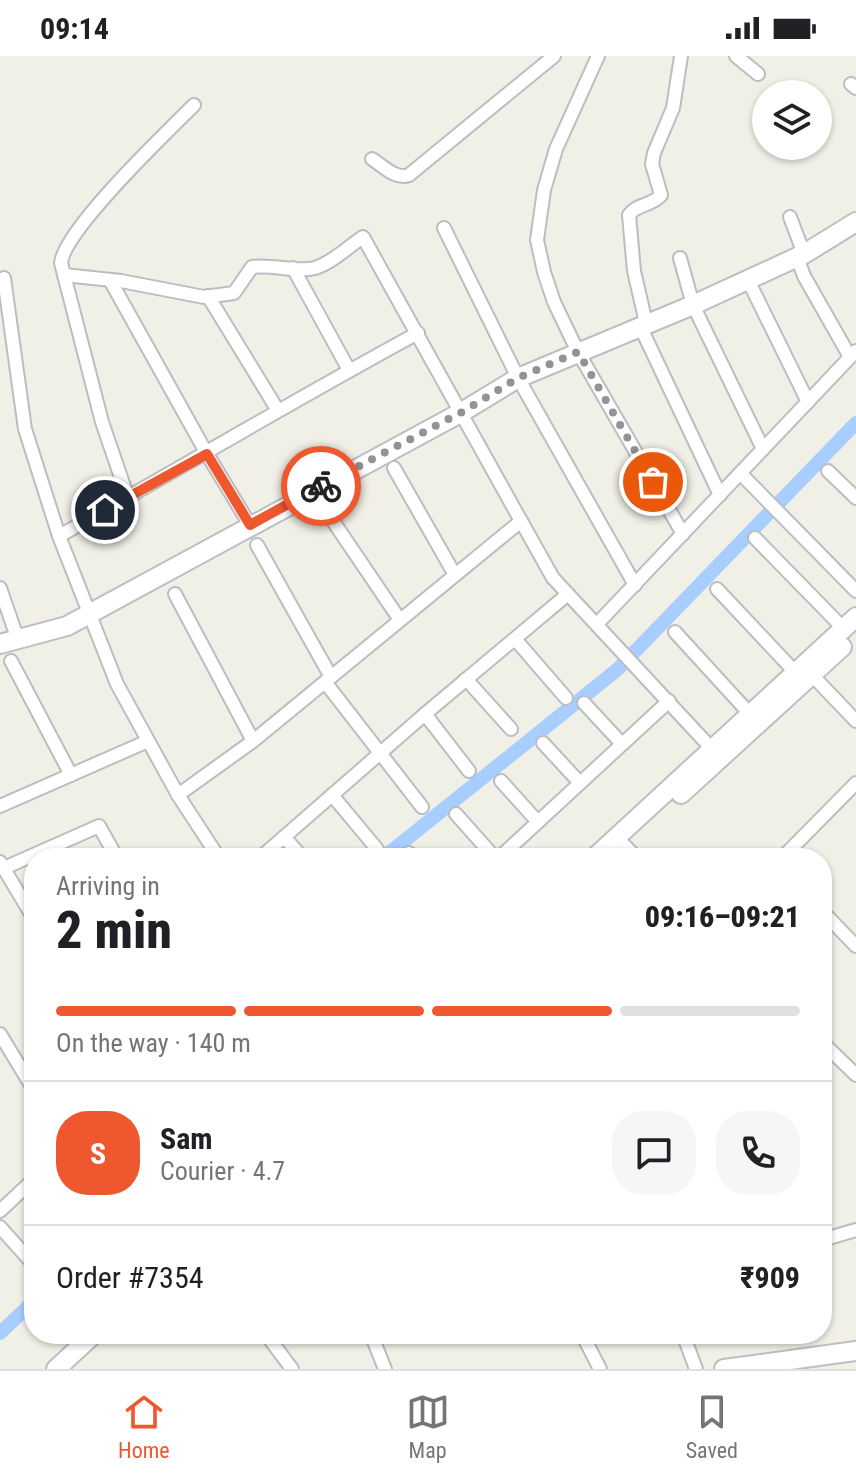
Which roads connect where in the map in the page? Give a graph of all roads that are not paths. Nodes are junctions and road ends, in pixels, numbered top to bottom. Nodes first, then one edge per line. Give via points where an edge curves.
1 (554, 56) edge
2 (598, 56) edge
3 (681, 56) edge
4 (736, 56) edge
5 (758, 74) dead end
6 (194, 105) dead end
7 (372, 159) dead end
8 (790, 217) dead end
9 (856, 222) edge
10 (444, 228) dead end
11 (800, 255) junction
12 (680, 258) dead end
13 (293, 268) junction
14 (1, 275) edge
15 (64, 275) junction
16 (110, 280) junction
17 (748, 280) junction
18 (208, 296) junction
19 (693, 305) junction
20 (643, 324) junction
21 (418, 333) junction
22 (578, 352) junction
23 (853, 354) edge
24 (349, 370) junction
25 (518, 378) junction
26 (808, 402) junction
27 (277, 409) junction
28 (462, 412) junction
29 (763, 449) junction
30 (207, 454) junction
31 (394, 468) dead end
32 (828, 471) dead end
33 (741, 474) junction
34 (312, 490) junction
35 (720, 495) junction
36 (128, 498) junction
37 (856, 498) edge
38 (521, 521) junction
39 (250, 525) junction
40 (683, 534) junction
41 (59, 536) junction
42 (755, 538) dead end
43 (257, 545) dead end
44 (455, 575) junction
45 (635, 585) junction
46 (0, 588) edge
47 (717, 589) dead end
48 (856, 591) edge
49 (175, 594) dead end
50 (568, 594) junction
51 (90, 617) junction
52 (400, 620) junction
53 (597, 624) junction
54 (852, 627) edge
55 (675, 632) dead end
56 (515, 639) junction
57 (9, 642) edge
58 (11, 661) dead end
59 (804, 674) junction
60 (328, 679) junction
61 (466, 679) junction
62 (566, 698) dead end
63 (669, 701) junction
64 (584, 703) dead end
65 (425, 714) junction
66 (750, 714) junction
67 (856, 721) edge
68 (511, 729) dead end
69 (148, 741) junction
70 (253, 741) junction
71 (543, 743) dead end
72 (622, 744) junction
73 (712, 749) junction
74 (379, 754) junction
75 (469, 771) dead end
76 (71, 775) junction
77 (501, 781) dead end
78 (580, 783) junction
79 (856, 783) edge
80 (178, 795) junction
81 (332, 795) junction
82 (2, 801) edge
83 (422, 807) dead end
84 (456, 814) dead end
85 (538, 822) junction
86 (284, 837) junction
87 (44, 848) edge
88 (111, 848) edge
89 (212, 848) edge
90 (271, 848) edge
91 (294, 848) edge
92 (376, 848) edge
93 (488, 848) edge
94 (508, 848) edge
95 (605, 848) edge
96 (630, 848) edge
97 (792, 848) edge
98 (24, 856) edge
99 (2, 865) edge
100 (24, 902) edge
101 (832, 921) edge
102 (856, 946) edge
103 (0, 1034) edge
104 (832, 1052) edge
105 (24, 1064) edge
106 (856, 1075) edge
107 (24, 1188) edge
108 (0, 1211) edge
109 (0, 1227) edge
110 (856, 1230) edge
111 (832, 1236) edge
112 (24, 1254) edge
113 (83, 1344) edge
114 (273, 1344) edge
115 (375, 1344) edge
116 (587, 1344) edge
117 (687, 1344) edge
118 (856, 1351) edge
119 (837, 1361) edge
120 (56, 1369) edge
121 (292, 1369) edge
122 (385, 1369) edge
123 (600, 1369) edge
124 (696, 1369) edge
125 (724, 1369) edge

1 - 7 street via 409,175 396,175
2 - 22 street via 556,149 538,229 544,272
3 - 20 street via 673,108 652,164 661,195 629,215
4 - 5 street
6 - 15 street via 74,236 62,255
8 - 11 street
9 - 11 street
10 - 25 street
11 - 17 street
11 - 23 street via 804,276
12 - 19 street
13 - 18 street via 252,267 234,293
13 - 21 street via 318,267 363,237
13 - 24 street
14 - 41 street via 25,429
15 - 16 street
15 - 36 street via 102,422
16 - 18 street
16 - 30 street
17 - 19 street
17 - 26 street
18 - 27 street
19 - 20 street
19 - 29 street
20 - 22 street
20 - 35 street
21 - 24 street
21 - 28 street
22 - 25 street
22 - 40 street
23 - 26 street
24 - 27 street
25 - 28 street
25 - 45 street
26 - 29 street
27 - 30 street
28 - 34 street
28 - 38 street
29 - 33 street
30 - 36 street
30 - 39 street
31 - 44 street
32 - 37 street
33 - 35 street
33 - 48 street
34 - 39 street
34 - 52 street
35 - 40 street
36 - 41 street
38 - 44 street
38 - 50 street
39 - 51 street
40 - 45 street
41 - 51 street
42 - 54 street
43 - 60 street
44 - 52 street
45 - 53 street
46 - 57 street
47 - 59 street
49 - 70 street
50 - 53 street
50 - 56 street
51 - 57 street
51 - 69 street
52 - 60 street
53 - 63 street
54 - 59 street
55 - 66 street
56 - 61 street
56 - 62 street
58 - 76 street
59 - 66 street
59 - 67 street
59 - 96 street
60 - 70 street
60 - 74 street
61 - 65 street
61 - 68 street
63 - 72 street
63 - 73 street
64 - 72 street
65 - 74 street
65 - 75 street
66 - 73 street
69 - 76 street
69 - 80 street
70 - 80 street
71 - 78 street
72 - 78 street
73 - 95 street
74 - 81 street
74 - 83 street
76 - 82 street
77 - 85 street
78 - 85 street
79 - 97 street
80 - 89 street
81 - 86 street
81 - 92 street
84 - 93 street
85 - 94 street
86 - 90 street
86 - 91 street
87 - 88 street via 99,826
98 - 99 street
99 - 100 street
101 - 102 street
103 - 105 street
104 - 106 street
107 - 108 street
109 - 112 street
110 - 111 street
113 - 120 street
114 - 121 street
115 - 122 street
116 - 123 street
117 - 124 street
118 - 119 street
119 - 125 street

